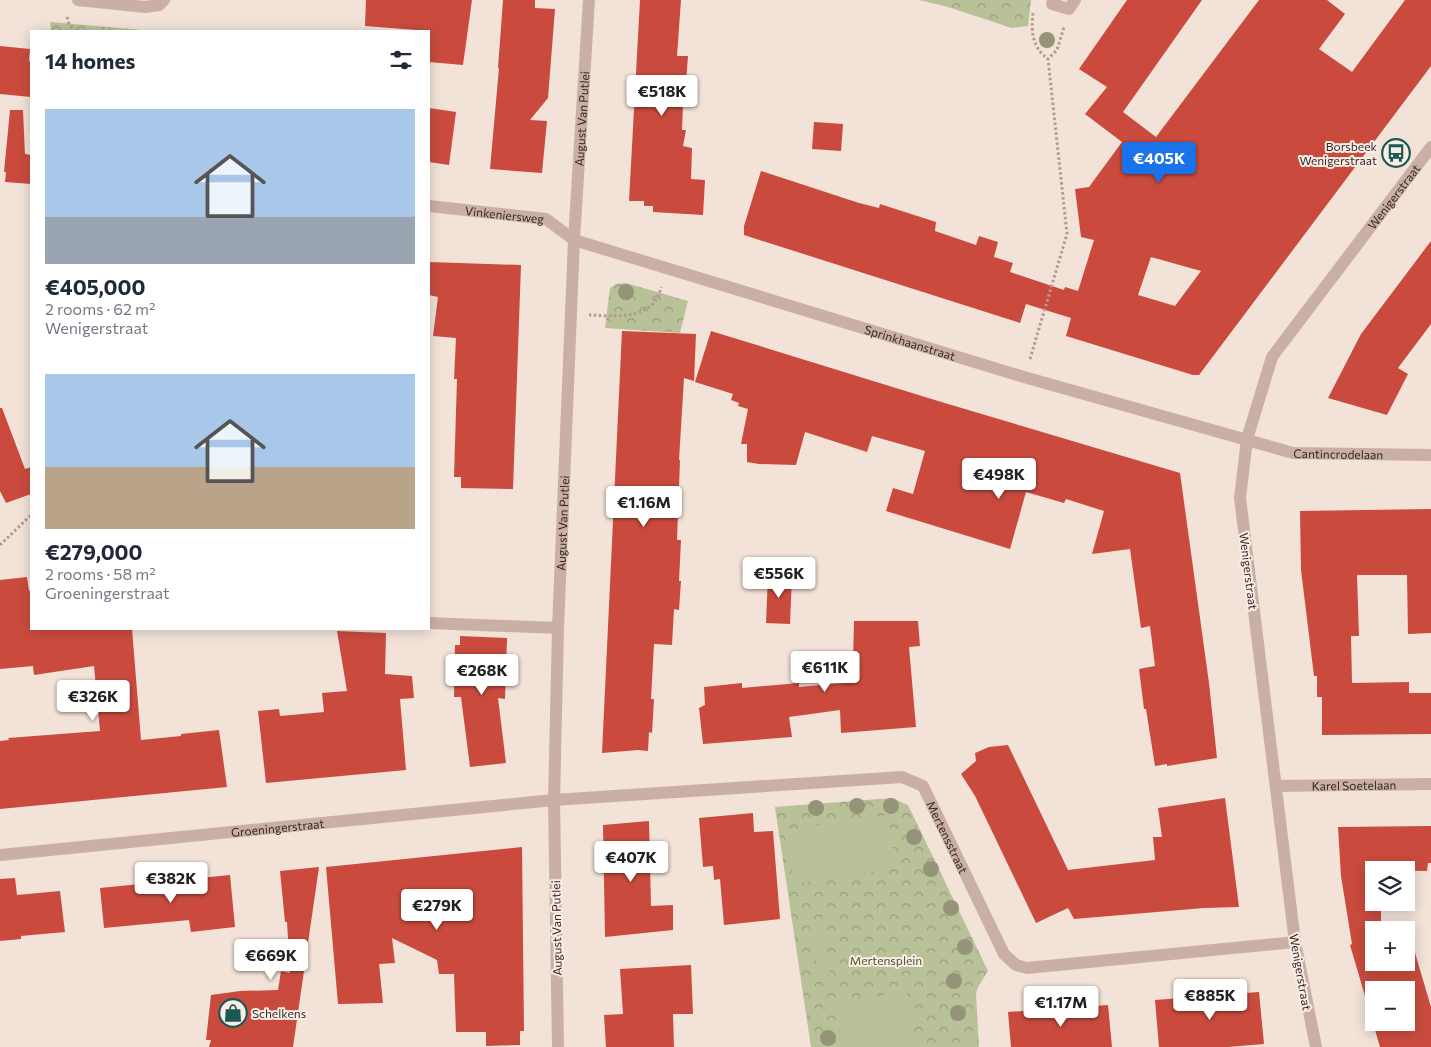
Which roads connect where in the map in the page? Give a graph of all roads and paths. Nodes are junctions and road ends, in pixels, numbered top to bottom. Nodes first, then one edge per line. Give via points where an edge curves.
1 (78, 0) edge
2 (164, 0) edge
3 (588, 0) edge
4 (1052, 2) edge
5 (1072, 4) edge
6 (1048, 59) junction
7 (1431, 147) edge
8 (430, 206) edge
9 (574, 240) junction
10 (665, 267) junction
11 (571, 314) junction
12 (1024, 377) junction
13 (1247, 439) junction
14 (1431, 455) edge
15 (30, 516) edge
16 (0, 545) edge
17 (430, 623) edge
18 (558, 628) junction
19 (1431, 784) edge
20 (1276, 786) junction
21 (554, 800) junction
22 (0, 856) edge
23 (1295, 942) junction
24 (558, 1047) edge
25 (1316, 1047) edge

1 - 2 street via 145,7 159,5
3 - 9 street, August Van Putlei
4 - 5 street
4 - 6 path via 1036,1 1032,16 1035,44
5 - 6 path via 1058,50
6 - 12 path via 1067,234
7 - 13 street, Wenigerstraat via 1272,358
8 - 9 street, Vinkeniersweg via 546,220
9 - 10 street, Sprinkhaanstraat
9 - 11 street, August Van Putlei
10 - 11 path via 659,297 642,312 628,316
10 - 12 street, Sprinkhaanstraat
11 - 18 street, August Van Putlei
12 - 13 street, Sprinkhaanstraat
13 - 14 street, Cantincrodelaan via 1293,453
13 - 20 street, Wenigerstraat via 1240,498
15 - 16 path
17 - 18 street
18 - 21 street, August Van Putlei
19 - 20 street, Karel Soetelaan
20 - 23 street, Wenigerstraat
21 - 22 street, Groeningerstraat
21 - 23 street, Mertensstraat via 902,777 923,786 1004,954 1016,965 1027,968
21 - 24 street, August Van Putlei
23 - 25 street, Wenigerstraat

